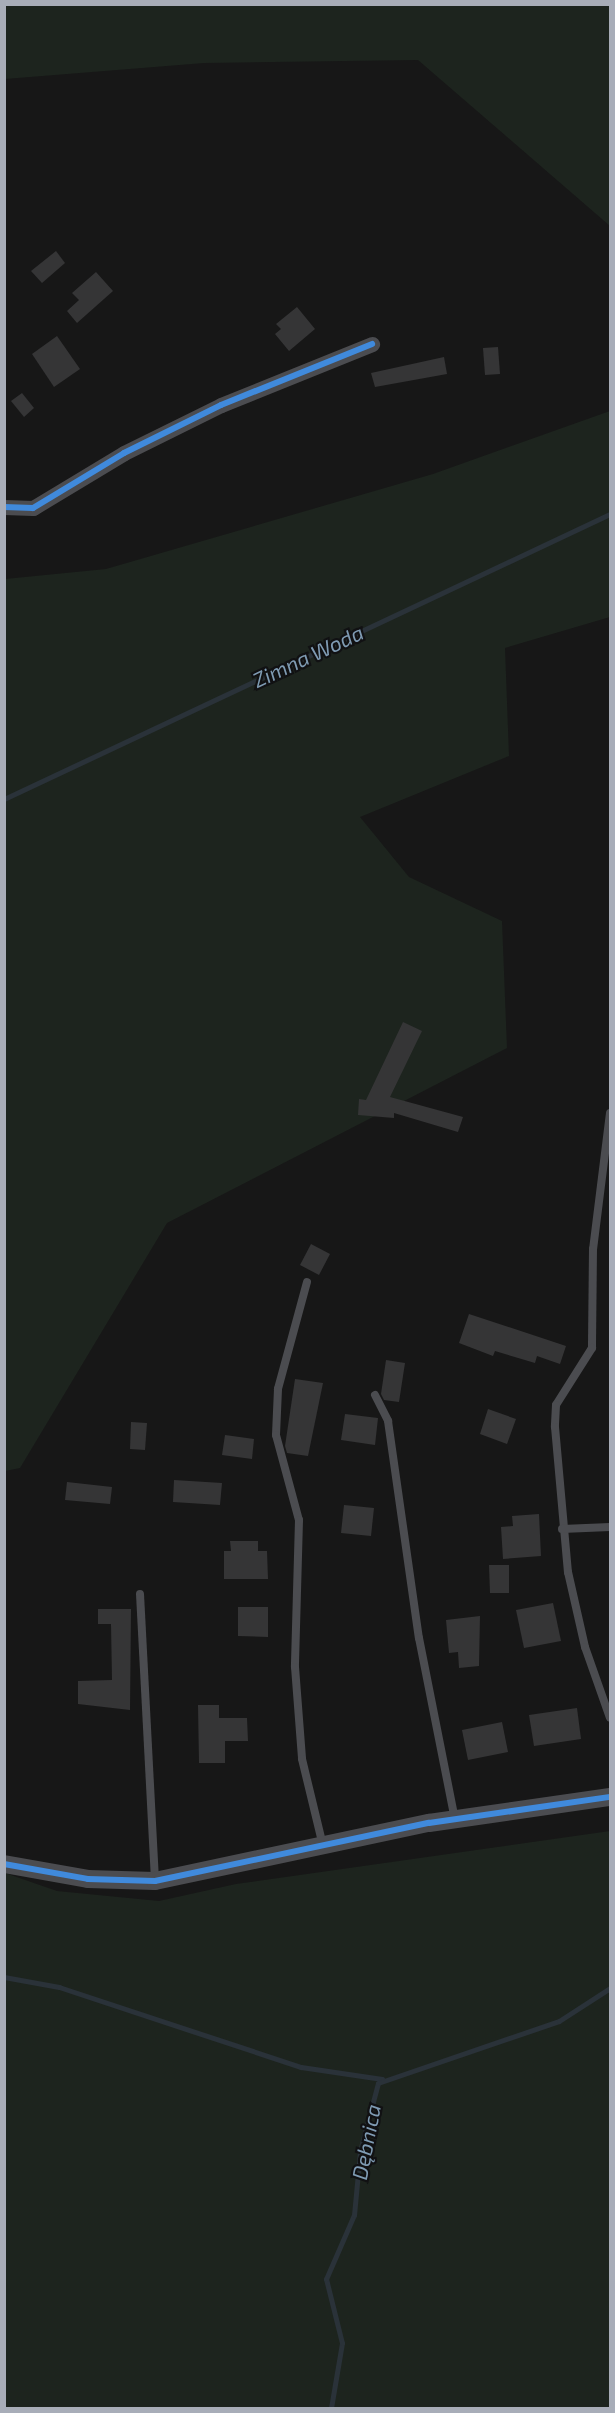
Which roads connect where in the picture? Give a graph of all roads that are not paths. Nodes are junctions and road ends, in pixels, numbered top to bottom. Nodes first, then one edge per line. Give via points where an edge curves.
1 (372, 344) dead end
2 (4, 507) edge
3 (610, 1113) edge
4 (307, 1282) dead end
5 (375, 1395) dead end
6 (610, 1527) edge
7 (562, 1529) junction
8 (140, 1594) dead end
9 (610, 1718) edge
10 (610, 1797) edge
11 (455, 1820) junction
12 (324, 1847) junction
13 (4, 1864) edge
14 (155, 1881) junction

1 - 2 street via 221,405 124,453 33,507
3 - 7 lane via 593,1249 592,1348 556,1405
4 - 12 lane via 278,1389 276,1435 298,1520 295,1667 302,1759
5 - 11 lane via 388,1421 419,1638
6 - 7 lane
7 - 9 lane via 585,1647
8 - 14 lane
10 - 11 street
11 - 12 street
12 - 14 street
13 - 14 street via 88,1878

